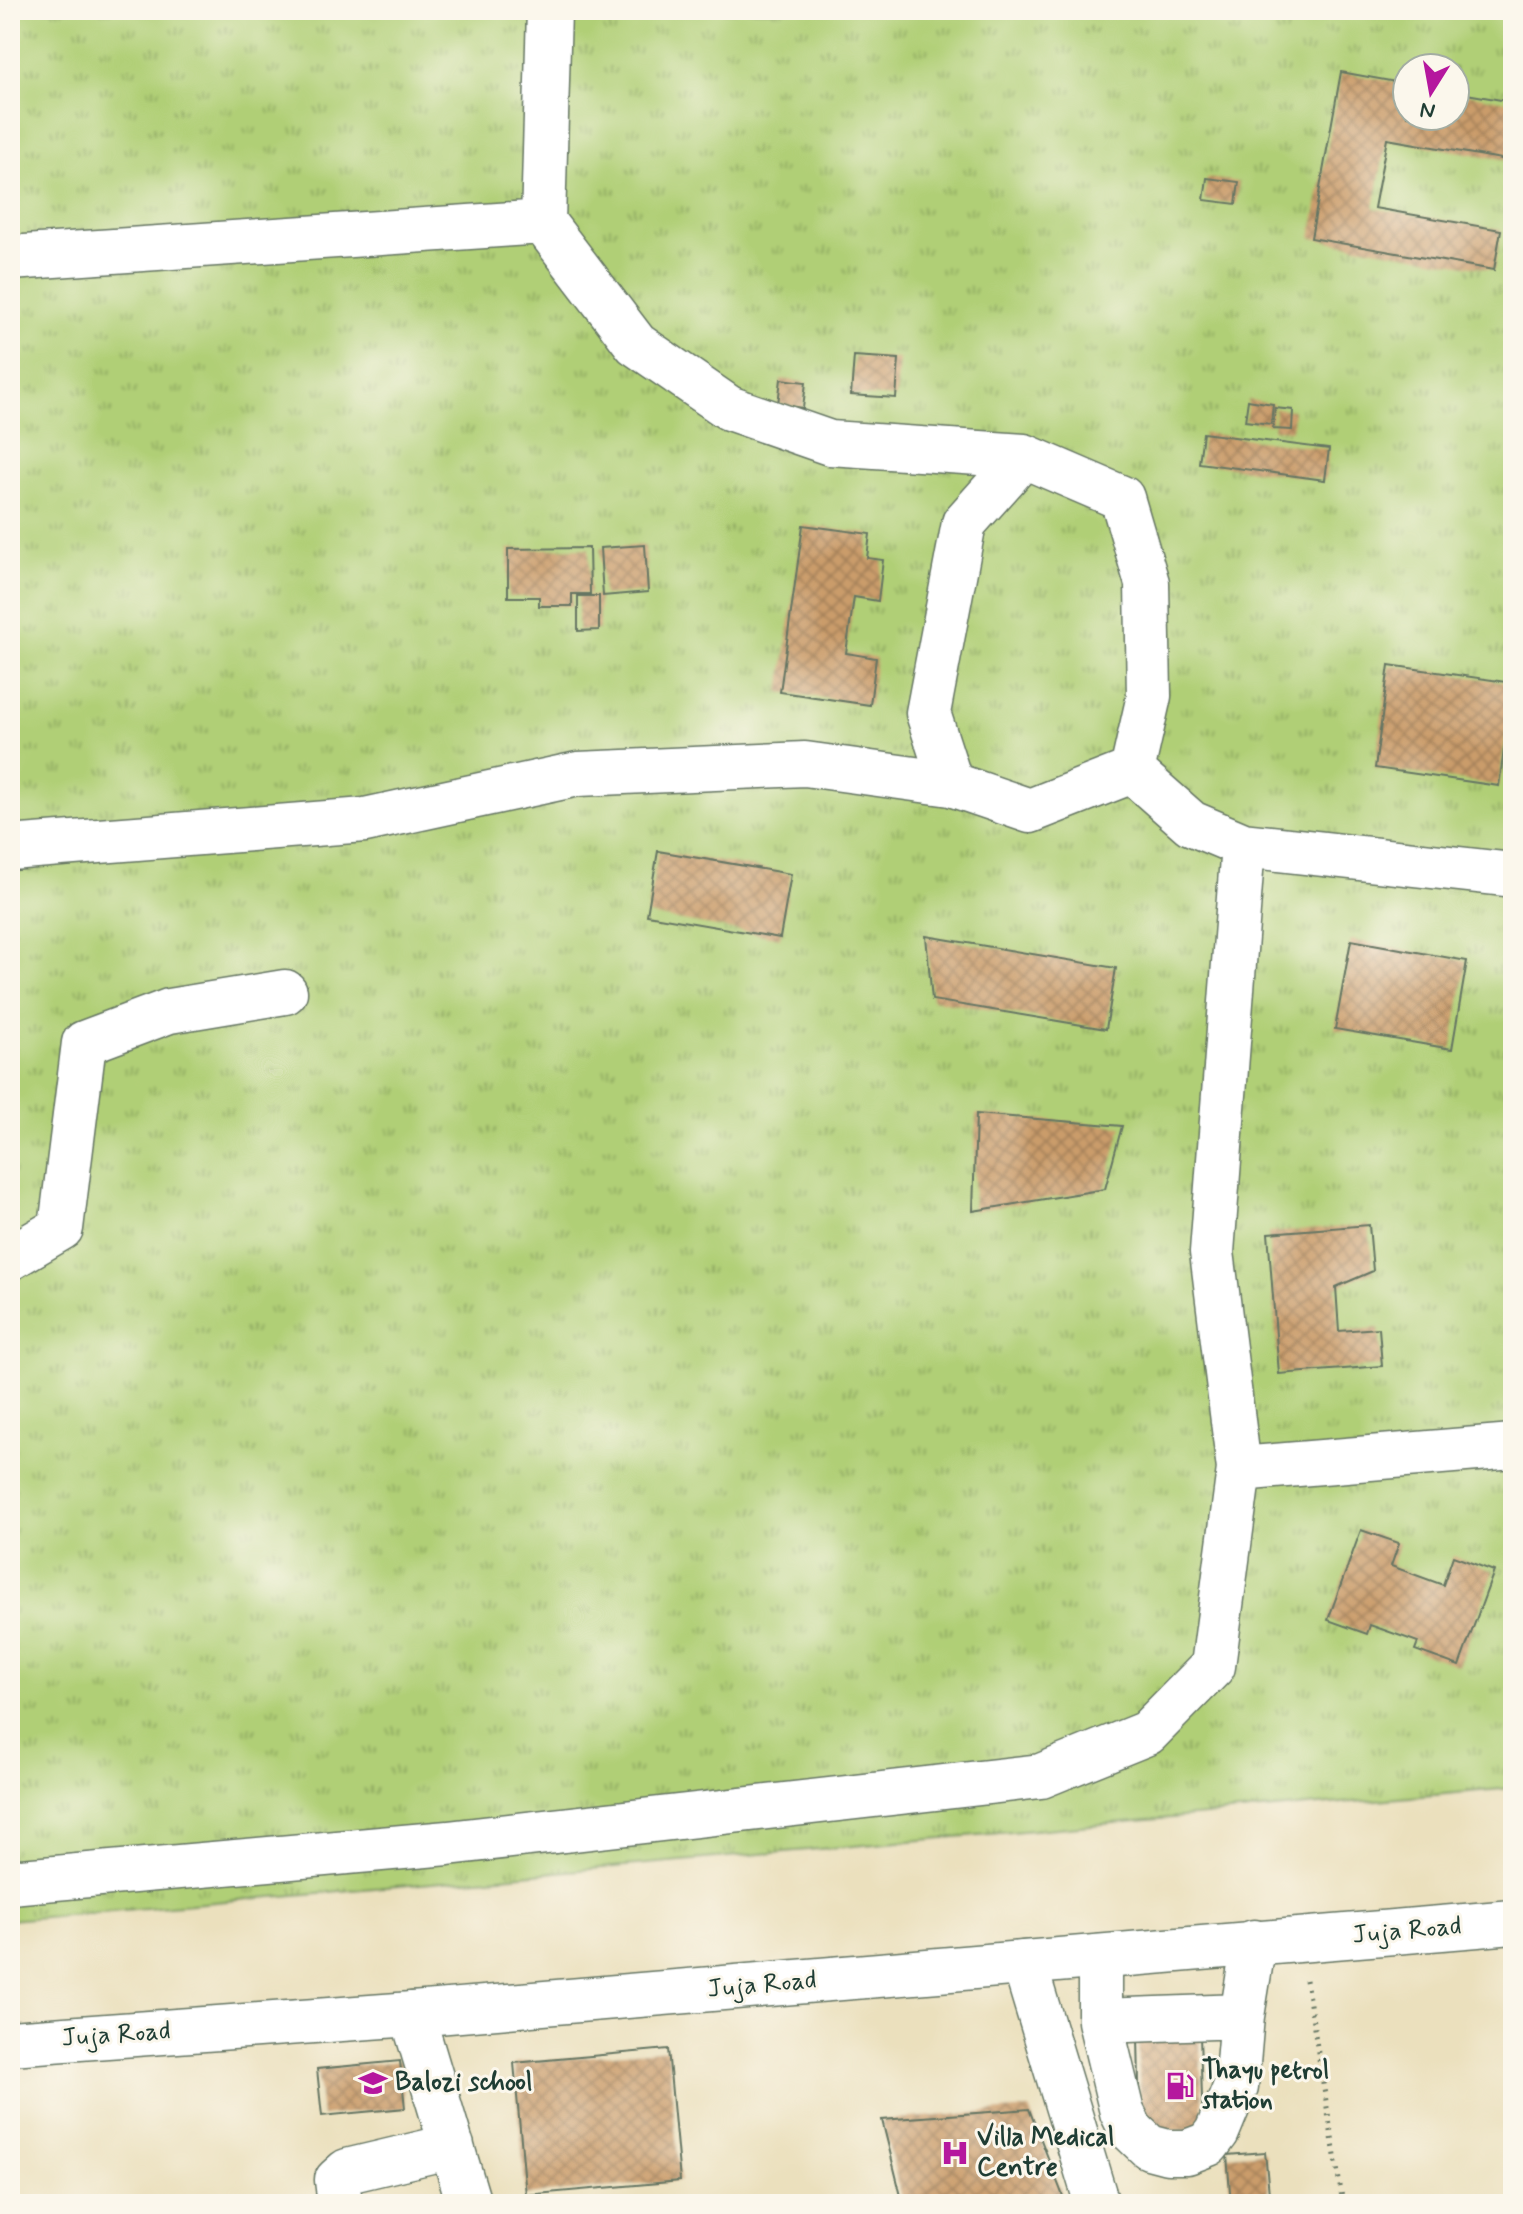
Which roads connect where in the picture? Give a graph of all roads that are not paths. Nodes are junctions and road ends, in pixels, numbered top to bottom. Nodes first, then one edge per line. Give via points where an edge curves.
1 (549, 10) edge
2 (543, 222) junction
3 (10, 258) edge
4 (1024, 456) junction
5 (1132, 771) junction
6 (951, 784) junction
7 (1243, 845) junction
8 (10, 848) edge
9 (1513, 875) edge
10 (285, 992) dead end
11 (10, 1258) edge
12 (1513, 1446) edge
13 (1239, 1469) junction
14 (10, 1882) edge
15 (1513, 1922) edge
16 (1254, 1942) junction
17 (1100, 1957) junction
18 (1024, 1963) junction
19 (412, 2014) junction
20 (1242, 2016) junction
21 (1100, 2021) junction
22 (10, 2043) edge
23 (452, 2146) junction
24 (340, 2204) edge
25 (469, 2204) edge
26 (1097, 2204) edge

1 - 2 street
2 - 3 street
2 - 4 street via 636,344 729,408 830,443
4 - 5 street via 1122,498 1147,583 1149,696
4 - 6 street via 964,523 928,713
5 - 6 street via 1030,811
5 - 7 street via 1191,823
6 - 8 street via 805,764 578,774 365,820
7 - 9 street
7 - 13 street via 1212,1252
10 - 11 street via 169,1011 84,1043 61,1228
12 - 13 street
13 - 14 street via 1213,1666 1147,1733 1041,1776 448,1843
15 - 16 street, Juja Road
16 - 17 street, Juja Road
16 - 20 street
17 - 18 street, Juja Road
17 - 21 street
18 - 19 street, Juja Road
18 - 26 street
19 - 22 street, Juja Road
19 - 23 street
20 - 21 street
20 - 21 street via 1236,2086 1226,2113 1208,2144 1187,2152 1149,2147 1131,2130
23 - 24 street via 347,2171 337,2180
23 - 25 street

